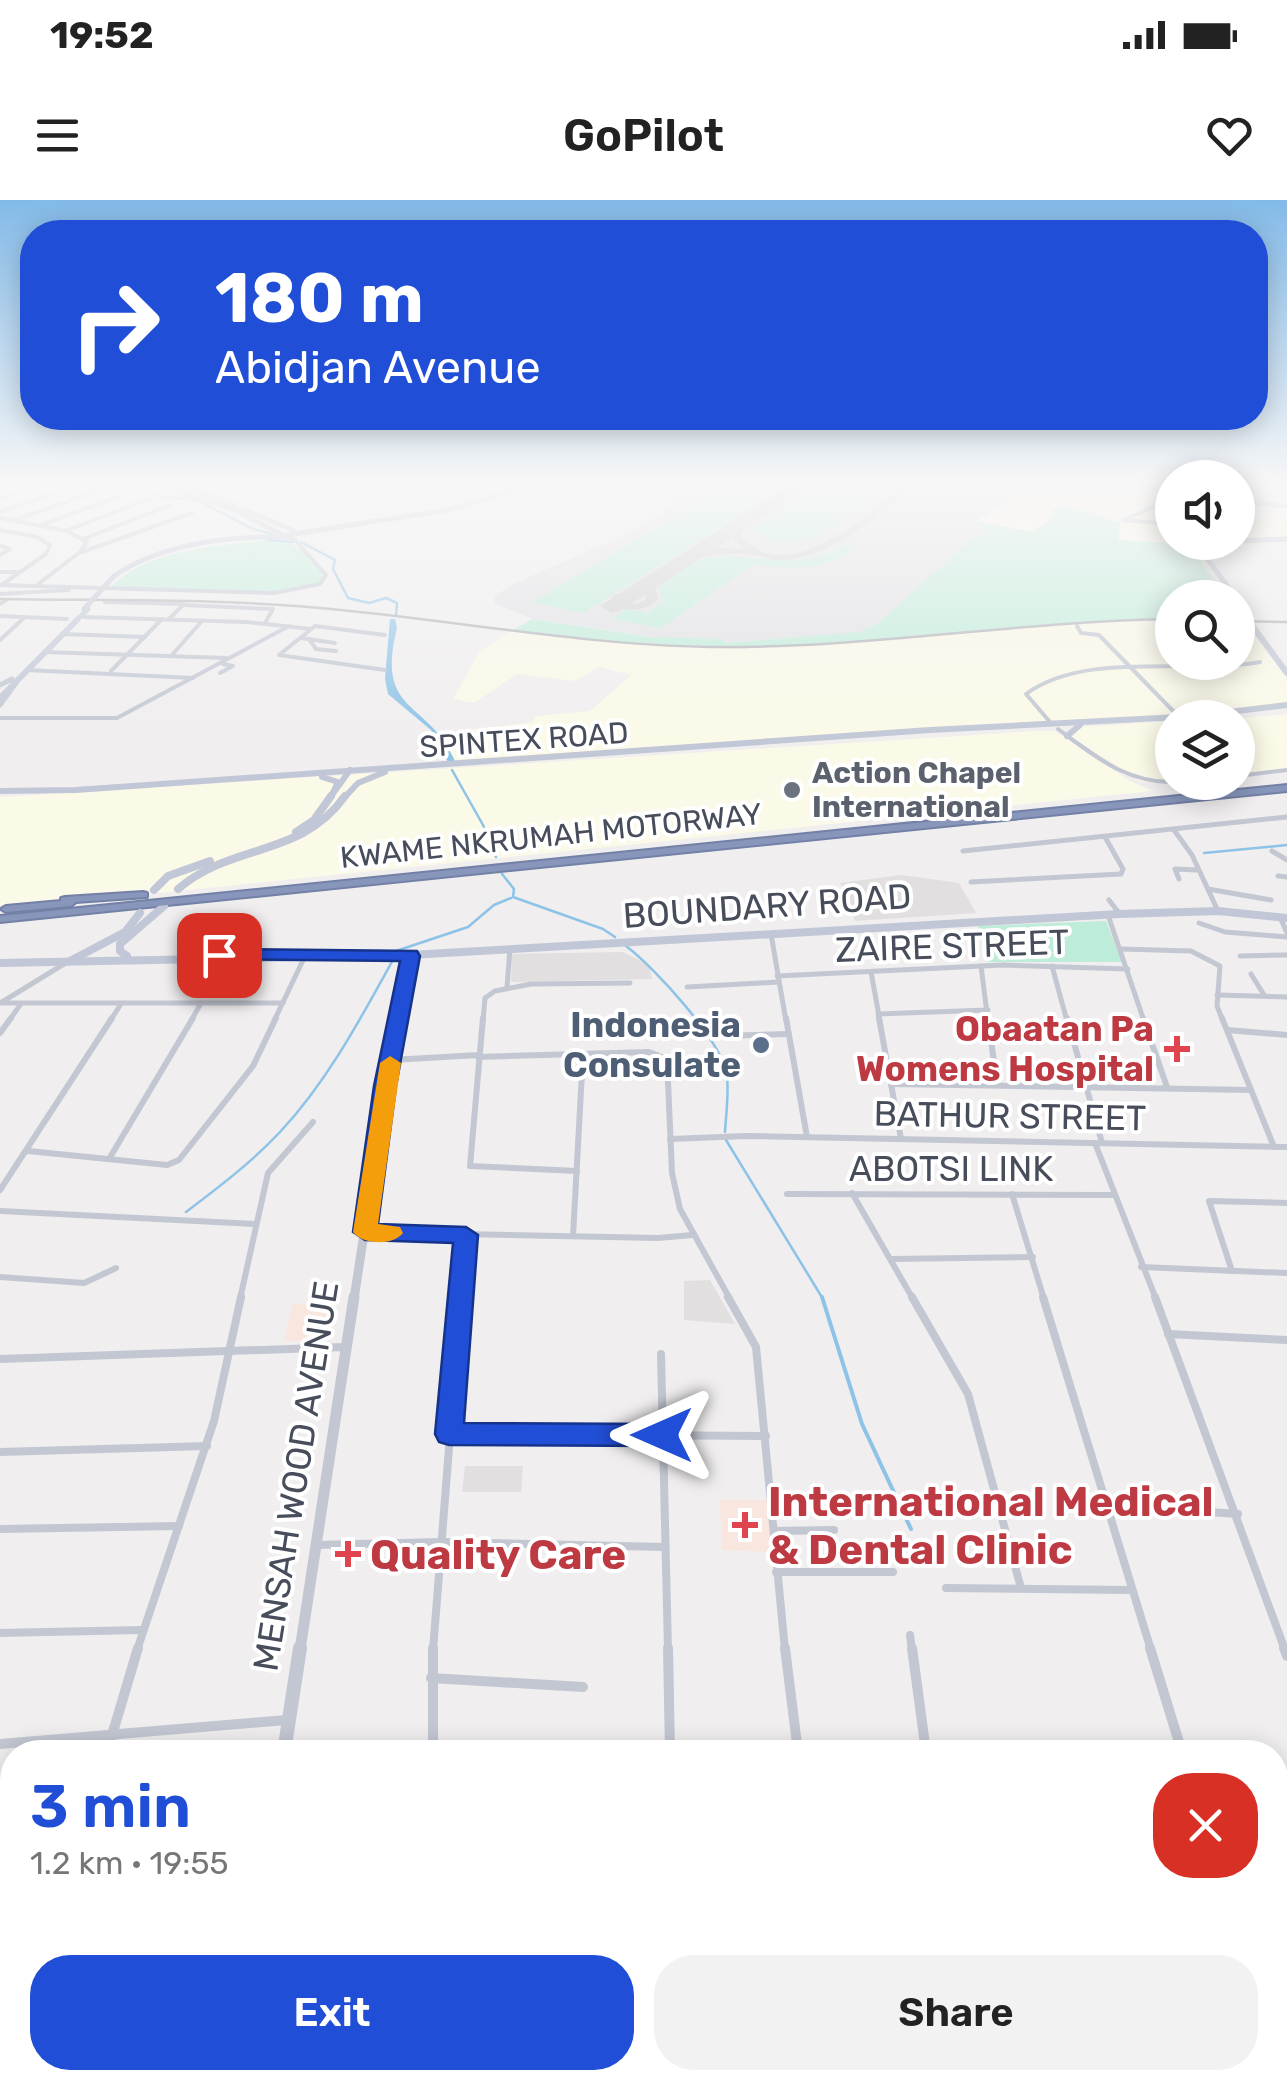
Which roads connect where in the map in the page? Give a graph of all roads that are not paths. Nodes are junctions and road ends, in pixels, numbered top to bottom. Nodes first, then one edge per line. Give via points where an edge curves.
1 (23, 570) edge
2 (59, 570) edge
3 (124, 570) edge
4 (322, 570) edge
5 (0, 572) edge
6 (21, 572) junction
7 (45, 583) junction
8 (1, 585) edge
9 (37, 586) junction
10 (63, 587) junction
11 (85, 588) junction
12 (94, 588) junction
13 (58, 592) junction
14 (0, 594) edge
15 (6, 600) dead end
16 (105, 602) dead end
17 (0, 604) edge
18 (182, 606) junction
19 (85, 611) junction
20 (0, 616) edge
21 (26, 617) junction
22 (67, 618) dead end
23 (164, 620) junction
24 (202, 621) junction
25 (265, 624) junction
26 (289, 626) junction
27 (1076, 626) dead end
28 (1255, 626) edge
29 (311, 629) junction
30 (60, 634) junction
31 (385, 635) dead end
32 (145, 637) junction
33 (300, 638) junction
34 (0, 640) edge
35 (309, 640) junction
36 (335, 643) dead end
37 (336, 651) dead end
38 (43, 652) junction
39 (127, 654) junction
40 (171, 656) junction
41 (231, 659) junction
42 (1260, 662) dead end
43 (222, 664) junction
44 (1133, 668) junction
45 (24, 670) junction
46 (385, 670) dead end
47 (1287, 670) edge
48 (110, 672) junction
49 (220, 673) dead end
50 (194, 678) junction
51 (14, 679) junction
52 (0, 695) edge
53 (1161, 700) edge
54 (1287, 709) edge
55 (1255, 713) edge
56 (1260, 713) junction
57 (1255, 714) edge
58 (0, 718) edge
59 (1155, 719) edge
60 (1155, 720) edge
61 (1054, 725) junction
62 (1080, 725) junction
63 (1068, 736) junction
64 (1287, 770) edge
65 (391, 771) junction
66 (353, 772) junction
67 (1255, 774) edge
68 (1287, 780) edge
69 (226, 782) junction
70 (1155, 785) edge
71 (1287, 788) edge
72 (0, 793) edge
73 (331, 797) junction
74 (1287, 817) edge
75 (1174, 830) junction
76 (291, 835) junction
77 (1105, 837) junction
78 (256, 846) junction
79 (269, 846) junction
80 (962, 851) dead end
81 (1272, 851) dead end
82 (1287, 860) edge
83 (1198, 870) junction
84 (1278, 876) dead end
85 (1287, 876) edge
86 (1178, 879) dead end
87 (971, 882) dead end
88 (1206, 888) junction
89 (178, 889) dead end
90 (148, 892) junction
91 (1108, 900) dead end
92 (1271, 900) dead end
93 (164, 906) dead end
94 (0, 908) edge
95 (1218, 911) junction
96 (1114, 914) junction
97 (1284, 918) edge
98 (0, 919) edge
99 (1199, 924) dead end
100 (771, 934) junction
101 (1256, 935) junction
102 (1287, 935) edge
103 (108, 941) junction
104 (88, 947) junction
105 (1120, 948) junction
106 (510, 949) junction
107 (1264, 954) junction
108 (1287, 955) edge
109 (127, 956) junction
110 (251, 956) junction
111 (305, 956) junction
112 (1240, 956) dead end
113 (51, 957) junction
114 (111, 957) junction
115 (2, 960) edge
116 (404, 960) junction
117 (67, 961) junction
118 (980, 966) junction
119 (1052, 966) junction
120 (1128, 968) junction
121 (870, 972) junction
122 (1251, 974) dead end
123 (778, 979) junction
124 (630, 983) dead end
125 (687, 986) dead end
126 (507, 987) junction
127 (1217, 995) junction
128 (1264, 996) junction
129 (1287, 996) edge
130 (2, 1003) edge
131 (201, 1003) junction
132 (283, 1003) junction
133 (20, 1004) junction
134 (121, 1004) junction
135 (988, 1010) junction
136 (878, 1014) junction
137 (1226, 1030) junction
138 (0, 1032) edge
139 (788, 1034) junction
140 (1287, 1035) edge
141 (718, 1036) dead end
142 (583, 1054) junction
143 (478, 1056) junction
144 (391, 1060) junction
145 (892, 1084) junction
146 (997, 1084) junction
147 (1086, 1084) junction
148 (1167, 1087) junction
149 (1251, 1090) junction
150 (313, 1122) dead end
151 (807, 1137) junction
152 (670, 1139) junction
153 (901, 1140) junction
154 (1098, 1143) junction
155 (1274, 1147) junction
156 (1287, 1147) edge
157 (28, 1150) junction
158 (109, 1159) junction
159 (577, 1171) junction
160 (0, 1190) edge
161 (852, 1193) junction
162 (787, 1194) dead end
163 (1012, 1194) junction
164 (1114, 1195) junction
165 (1287, 1202) edge
166 (0, 1211) edge
167 (256, 1224) junction
168 (365, 1232) junction
169 (466, 1235) junction
170 (573, 1236) junction
171 (692, 1236) junction
172 (1034, 1257) junction
173 (890, 1260) junction
174 (1141, 1267) junction
175 (116, 1268) dead end
176 (1232, 1271) junction
177 (1287, 1273) edge
178 (0, 1277) edge
179 (1168, 1334) junction
180 (1287, 1340) edge
181 (344, 1347) junction
182 (230, 1353) junction
183 (661, 1354) dead end
184 (0, 1359) edge
185 (449, 1434) junction
186 (662, 1435) junction
187 (766, 1436) junction
188 (207, 1446) junction
189 (0, 1452) edge
190 (1104, 1504) junction
191 (1239, 1514) junction
192 (179, 1526) junction
193 (0, 1529) edge
194 (834, 1530) dead end
195 (774, 1532) junction
196 (442, 1542) junction
197 (316, 1545) junction
198 (665, 1546) junction
199 (776, 1572) junction
200 (893, 1572) dead end
201 (946, 1588) dead end
202 (1021, 1588) junction
203 (1131, 1590) junction
204 (142, 1630) junction
205 (0, 1634) edge
206 (910, 1634) dead end
207 (1287, 1656) edge
208 (431, 1678) junction
209 (583, 1687) dead end
210 (289, 1720) junction
211 (112, 1735) junction
212 (50, 1740) edge
213 (111, 1740) edge
214 (286, 1740) edge
215 (433, 1740) edge
216 (670, 1740) edge
217 (797, 1740) edge
218 (924, 1740) edge
219 (1178, 1740) edge

1 - 6 street
2 - 7 street
3 - 19 main road, bridge
4 - 12 street via 320,584 274,593
5 - 6 street
6 - 8 street
7 - 9 street
7 - 12 street
8 - 9 street
9 - 10 street
10 - 11 street
10 - 13 street
11 - 12 street
11 - 13 street
13 - 14 street
15 - 17 street
16 - 18 street
18 - 23 street
18 - 25 street via 273,608
19 - 23 street
19 - 30 main road
19 - 51 main road
20 - 21 street
21 - 22 street
21 - 34 street
23 - 24 street
23 - 32 street
24 - 25 street
24 - 40 street
25 - 26 street
26 - 29 street
26 - 41 street
27 - 44 street via 1099,635
28 - 47 main road
29 - 31 street
29 - 33 street
30 - 32 street
30 - 38 main road
32 - 39 street
33 - 35 street
33 - 46 street via 279,655
35 - 36 street
35 - 37 street via 316,649
38 - 39 street
38 - 45 main road
39 - 40 street
39 - 48 street
40 - 41 street
41 - 43 street
42 - 44 street
43 - 49 street via 233,666
43 - 50 street
44 - 53 street
44 - 61 street via 1036,683 1026,697
45 - 48 street
45 - 51 main road
48 - 50 street
50 - 58 street via 118,718
51 - 52 main road
51 - 52 street
54 - 56 main road, SPINTEX ROAD
55 - 56 main road, SPINTEX ROAD
56 - 57 main road, SPINTEX ROAD
59 - 61 main road, SPINTEX ROAD
60 - 62 main road, SPINTEX ROAD
61 - 62 main road, SPINTEX ROAD
61 - 63 street
61 - 65 main road, SPINTEX ROAD
61 - 66 main road, SPINTEX ROAD
62 - 63 main road
63 - 70 street via 1134,781
64 - 67 street
65 - 66 main road, SPINTEX ROAD
65 - 79 main road via 352,786 316,829
66 - 69 main road, SPINTEX ROAD
66 - 72 main road, SPINTEX ROAD
66 - 73 main road
66 - 76 main road via 319,822
68 - 90 highway, KWAME NKRUMAH MOTORWAY
69 - 72 main road, SPINTEX ROAD
69 - 73 main road via 331,778 338,782
71 - 98 highway, KWAME NKRUMAH MOTORWAY
73 - 76 main road
74 - 75 street
75 - 77 street
75 - 83 street
76 - 78 main road
77 - 80 street
77 - 87 street via 1121,874
78 - 79 main road
78 - 90 main road via 178,872
79 - 89 main road via 215,865
81 - 82 street
83 - 86 street via 1175,869
83 - 88 street
84 - 85 street
88 - 92 street
88 - 95 street
90 - 94 highway, KWAME NKRUMAH MOTORWAY
91 - 96 street
93 - 109 main road via 120,944
95 - 96 main road, BOUNDARY ROAD
95 - 97 main road, BOUNDARY ROAD
96 - 100 main road, BOUNDARY ROAD
96 - 105 street
97 - 102 street
99 - 101 street
100 - 106 main road, BOUNDARY ROAD
100 - 123 street
101 - 102 street
101 - 107 street
103 - 104 main road via 138,916
103 - 114 main road via 98,951
103 - 117 main road
104 - 113 main road
104 - 117 main road
105 - 120 street
105 - 127 street via 1191,951 1220,966
106 - 116 main road, BOUNDARY ROAD
106 - 126 street
107 - 108 street
107 - 112 street
109 - 110 main road
109 - 114 main road
110 - 111 main road
110 - 117 main road
111 - 116 main road
111 - 132 street
113 - 115 main road
113 - 117 main road
114 - 117 main road
115 - 117 main road
116 - 144 street, MENSAH WOOD AVENUE
117 - 130 street
118 - 119 street, ZAIRE STREET
118 - 121 street, ZAIRE STREET
118 - 135 street
119 - 120 street, ZAIRE STREET
119 - 147 street
120 - 148 street
121 - 123 street, ZAIRE STREET
121 - 136 street
122 - 128 street
123 - 125 street, ZAIRE STREET
123 - 139 street
124 - 126 street
126 - 143 street via 485,998
127 - 128 street
127 - 137 street
128 - 129 street
130 - 133 street
131 - 132 street
131 - 134 street
131 - 158 street
132 - 158 street via 253,1066 179,1160 167,1165
133 - 134 street
133 - 138 street
134 - 157 street
135 - 136 street
135 - 146 street
136 - 145 street
137 - 140 street
137 - 149 street
139 - 141 street
139 - 151 street
142 - 143 street
142 - 152 street via 664,1055
142 - 159 street
143 - 144 street
143 - 159 street via 470,1166
144 - 168 street, MENSAH WOOD AVENUE
145 - 146 street
145 - 153 street
146 - 147 street
147 - 148 street
147 - 154 street
148 - 149 street
149 - 155 street
150 - 167 street via 268,1173
151 - 152 street, BATHUR STREET
151 - 153 street, BATHUR STREET
152 - 171 street via 680,1209
153 - 154 street, BATHUR STREET
154 - 155 street, BATHUR STREET
154 - 164 street
155 - 156 street, BATHUR STREET
157 - 158 street
157 - 160 street
159 - 170 street
161 - 162 street, ABOTSI LINK
161 - 163 street, ABOTSI LINK
161 - 173 street
163 - 164 street, ABOTSI LINK
163 - 172 street
164 - 174 street
165 - 176 street via 1209,1200
166 - 167 street
167 - 182 street
168 - 169 street
168 - 181 street, MENSAH WOOD AVENUE
169 - 170 street
169 - 185 street
170 - 171 street
171 - 187 street via 756,1346
172 - 173 street
172 - 190 street
173 - 202 street via 973,1408
174 - 176 street
174 - 179 street
175 - 178 street via 84,1283
176 - 177 street
179 - 180 street
179 - 191 street
181 - 182 street
181 - 197 street, MENSAH WOOD AVENUE
182 - 184 street
182 - 188 street
183 - 186 street
185 - 186 street
185 - 196 street
186 - 187 street
186 - 198 street
187 - 195 street
188 - 189 street
188 - 192 street
190 - 191 street
190 - 203 street
191 - 207 street
192 - 193 street
192 - 204 street
194 - 195 street
195 - 199 street
196 - 197 street
196 - 198 street
196 - 208 street
197 - 210 street, MENSAH WOOD AVENUE
198 - 216 street
199 - 200 street
199 - 217 street
201 - 202 street
202 - 203 street
203 - 219 street
204 - 205 street
204 - 211 street
206 - 218 street
208 - 209 street
208 - 215 street
210 - 211 street
210 - 214 street, MENSAH WOOD AVENUE
211 - 212 street
211 - 213 street

